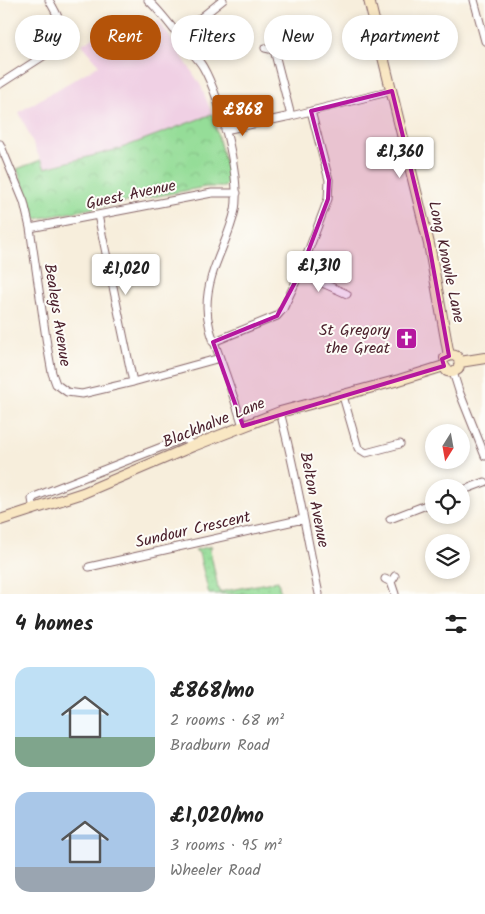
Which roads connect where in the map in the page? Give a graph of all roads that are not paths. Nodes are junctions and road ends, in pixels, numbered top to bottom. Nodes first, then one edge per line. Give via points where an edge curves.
1 (49, 0) edge
2 (148, 0) edge
3 (223, 0) edge
4 (369, 0) edge
5 (474, 0) edge
6 (204, 15) edge
7 (171, 27) edge
8 (485, 41) edge
9 (197, 60) edge
10 (280, 60) edge
11 (0, 84) edge
12 (392, 91) junction
13 (311, 112) junction
14 (292, 116) junction
15 (225, 130) junction
16 (0, 144) edge
17 (237, 193) junction
18 (98, 215) junction
19 (30, 228) junction
20 (300, 273) junction
21 (347, 294) dead end
22 (213, 342) junction
23 (450, 356) junction
24 (220, 358) junction
25 (485, 358) edge
26 (460, 362) junction
27 (444, 366) junction
28 (453, 372) junction
29 (133, 382) junction
30 (343, 396) junction
31 (280, 412) junction
32 (243, 426) junction
33 (400, 444) dead end
34 (485, 456) edge
35 (485, 482) edge
36 (470, 488) edge
37 (425, 505) edge
38 (303, 519) junction
39 (390, 519) dead end
40 (0, 520) edge
41 (89, 567) dead end
42 (390, 579) dead end
43 (319, 594) edge
44 (395, 594) edge

1 - 11 street via 62,26 63,37 59,46
2 - 7 street
3 - 6 street
4 - 12 main road, Long Knowle Lane
5 - 8 street
9 - 15 street via 212,87
10 - 14 street
12 - 13 street
12 - 23 main road, Long Knowle Lane via 429,244
13 - 14 street
13 - 20 street via 330,180 328,199
14 - 15 street
15 - 17 street
16 - 19 street, Bealeys Avenue via 24,202
17 - 18 street, Guest Avenue via 212,193
17 - 22 street via 231,226 208,286 207,309
18 - 19 street, Guest Avenue
18 - 29 street
19 - 29 street, Bealeys Avenue via 56,384 67,392 82,394
20 - 21 street
20 - 22 street via 277,316
22 - 24 street
23 - 26 main road via 457,356
23 - 27 main road via 444,360
24 - 29 street, Bealeys Avenue
24 - 32 street
25 - 26 main road
26 - 28 main road
27 - 28 main road
27 - 30 main road, Blackhalve Lane
28 - 34 street
30 - 31 main road, Blackhalve Lane
30 - 33 street via 358,448 366,453
31 - 32 main road, Blackhalve Lane
31 - 38 street, Belton Avenue
32 - 40 main road, Blackhalve Lane via 83,493
35 - 36 street
37 - 39 street
38 - 41 street, Sundour Crescent
38 - 43 street, Belton Avenue
42 - 44 street

